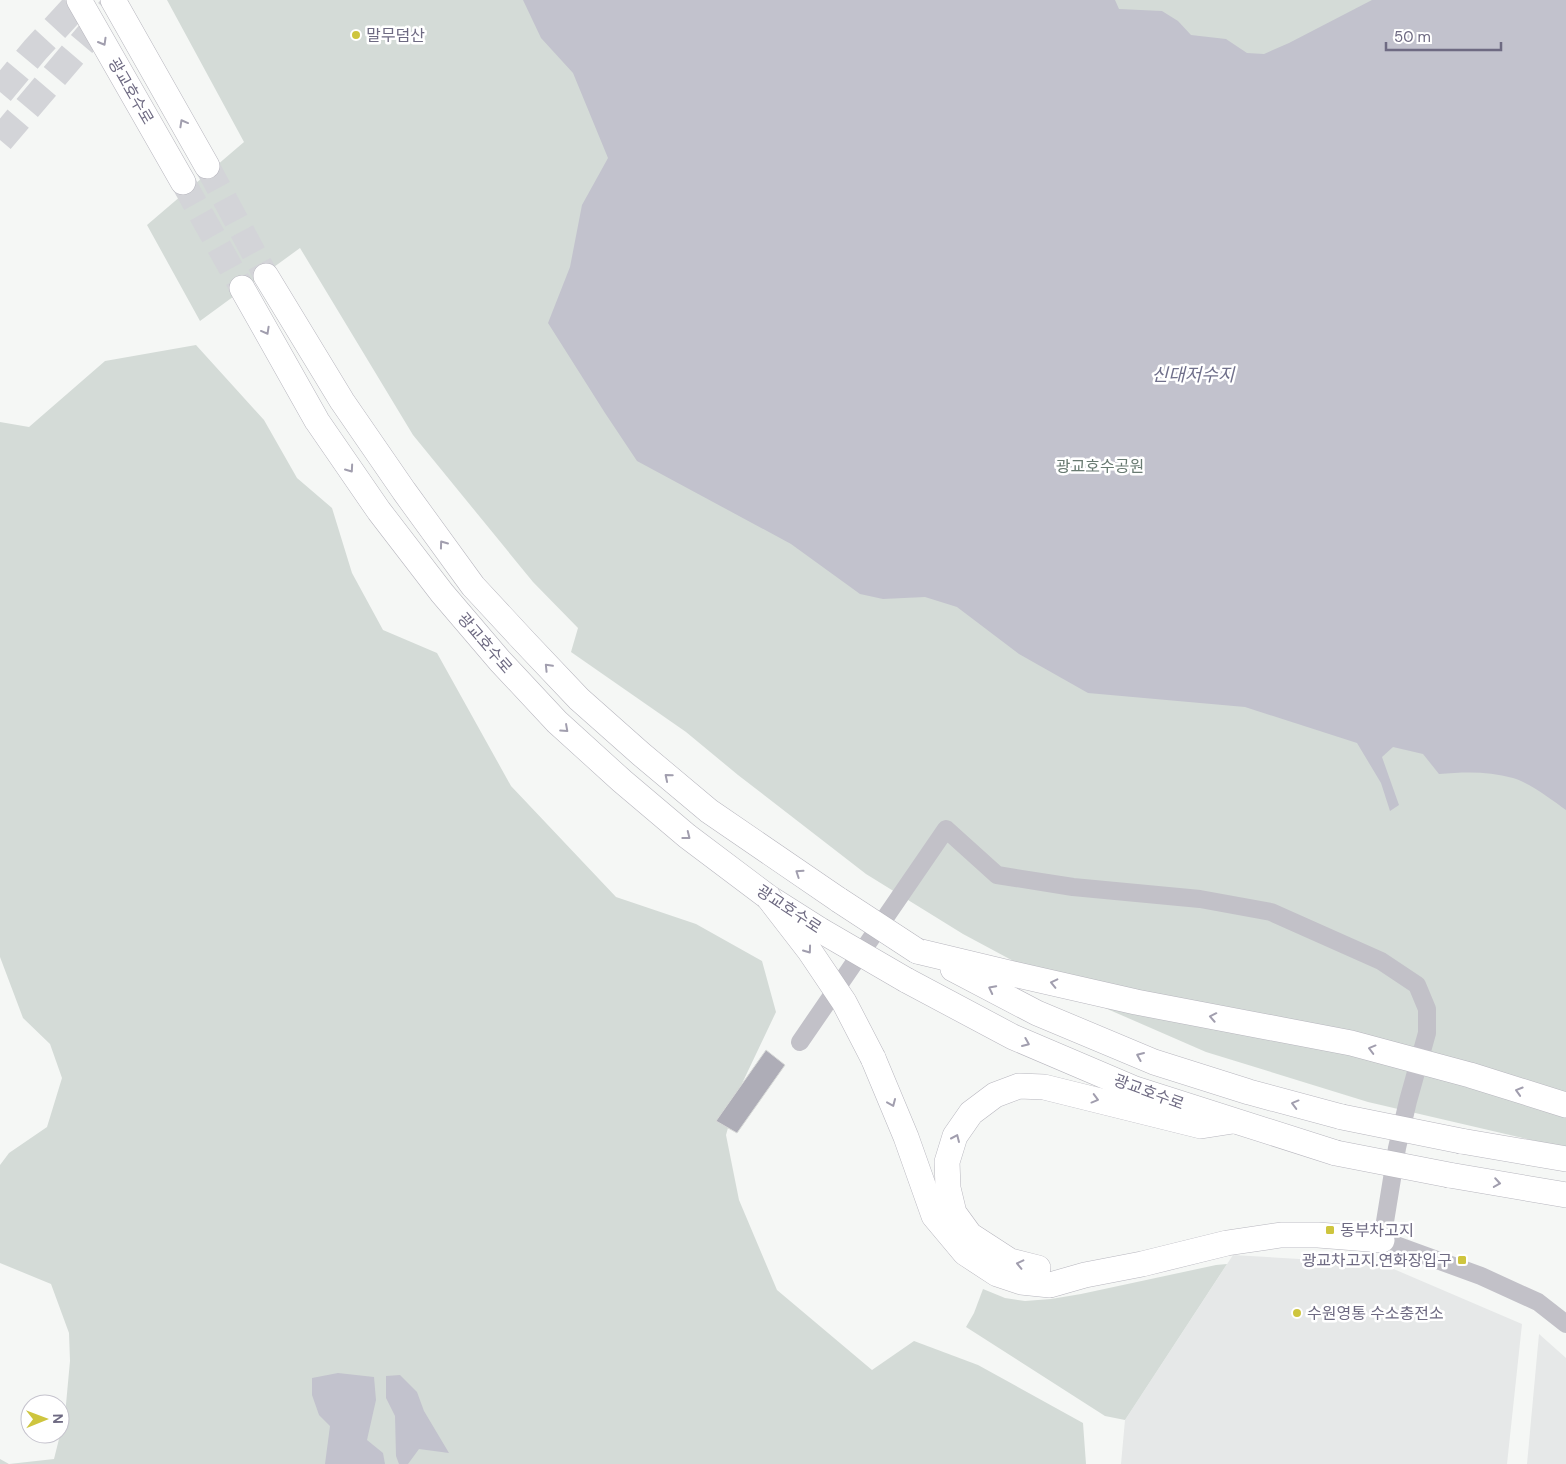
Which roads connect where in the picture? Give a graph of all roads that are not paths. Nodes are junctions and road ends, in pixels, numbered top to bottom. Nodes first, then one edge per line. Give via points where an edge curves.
1 (79, 0) edge
2 (113, 0) edge
3 (207, 166) tunnel mouth
4 (183, 182) tunnel mouth
5 (266, 276) tunnel mouth
6 (242, 288) tunnel mouth
7 (768, 897) junction
8 (917, 951) junction
9 (800, 1042) dead end
10 (1419, 1061) junction
11 (1566, 1105) edge
12 (1233, 1121) junction
13 (1566, 1159) edge
14 (1566, 1194) edge
15 (1382, 1240) junction
16 (1085, 1275) junction
17 (1566, 1324) edge

1 -> 4 main road, 광교호수로
3 -> 2 main road, 광교호수로
8 -> 5 main road, 광교호수로, bridge via 709,811 579,699 474,586 342,401
6 -> 7 main road, 광교호수로 via 322,429 379,511 500,661 557,722 622,781 687,836
7 -> 12 main road, 광교호수로, bridge via 906,980 1022,1041 1135,1089
7 -> 16 main road, bridge via 844,1002 873,1058 934,1216 965,1253 997,1274 1020,1282 1050,1285
10 -> 8 main road via 1351,1043 1136,1002
13 -> 8 main road, 광교호수로, bridge via 1342,1117 1154,1062 1037,1013
9 - 10 street via 946,829 997,875 1200,899 1271,912 1380,961 1416,985 1427,1008 1426,1033
11 -> 10 main road
10 - 15 street via 1397,1148
12 -> 14 main road, 광교호수로, bridge via 1336,1154
16 -> 12 main road via 1010,1261 970,1235 954,1213 948,1188 947,1162 955,1136 971,1113 995,1095 1019,1086 1044,1087 1201,1126
15 - 16 main road via 1281,1235 1227,1243
15 - 17 street via 1522,1294

